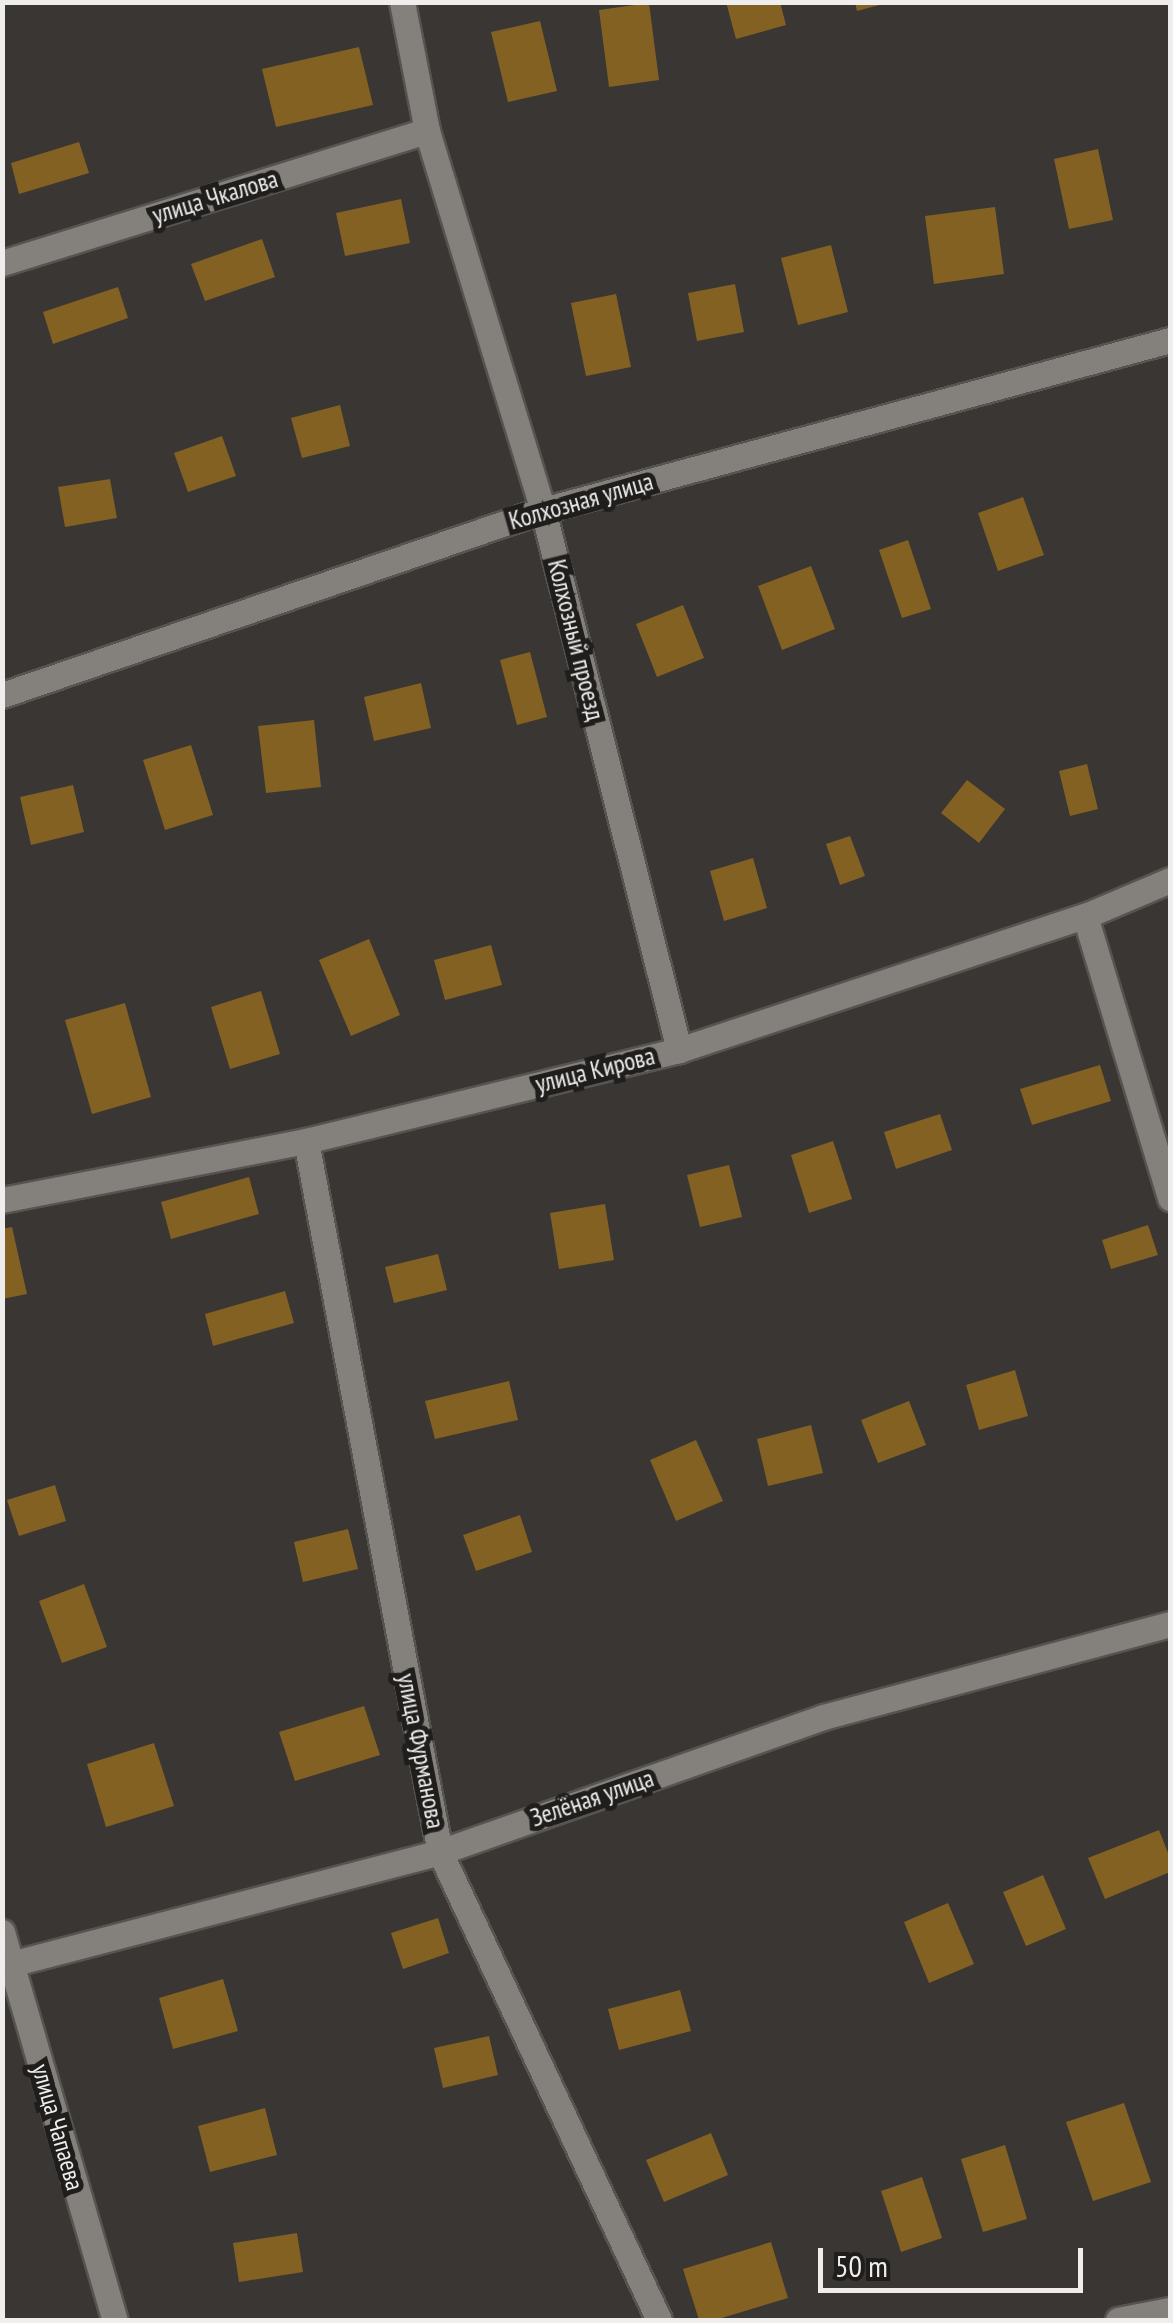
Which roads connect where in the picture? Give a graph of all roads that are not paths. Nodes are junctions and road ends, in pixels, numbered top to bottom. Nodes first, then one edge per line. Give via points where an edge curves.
1 (402, 2) edge
2 (427, 131) junction
3 (2, 263) edge
4 (1170, 340) edge
5 (543, 510) junction
6 (2, 696) edge
7 (1170, 880) edge
8 (1085, 916) junction
9 (679, 1050) junction
10 (306, 1141) junction
11 (1170, 1198) edge
12 (2, 1200) edge
13 (1170, 1624) edge
14 (440, 1852) junction
15 (2, 1932) edge
16 (11, 1964) junction
17 (1170, 2310) edge
18 (115, 2320) edge
19 (660, 2320) edge
20 (1118, 2320) edge

1 - 2 street, Колхозный проезд
2 - 3 street, улица Чкалова
2 - 5 street, Колхозный проезд
4 - 5 street, Колхозная улица
5 - 6 street, Колхозная улица
5 - 9 street, Колхозный проезд
7 - 8 street, улица Кирова
8 - 9 street, улица Кирова
8 - 11 street
9 - 10 street, улица Кирова
10 - 12 street, улица Кирова
10 - 14 street, улица Фурманова
13 - 14 street, Зелёная улица via 823,1716
14 - 16 street, Зелёная улица
14 - 19 street, улица Фурманова
15 - 16 street, улица Чапаева
16 - 18 street, улица Чапаева
17 - 20 street

